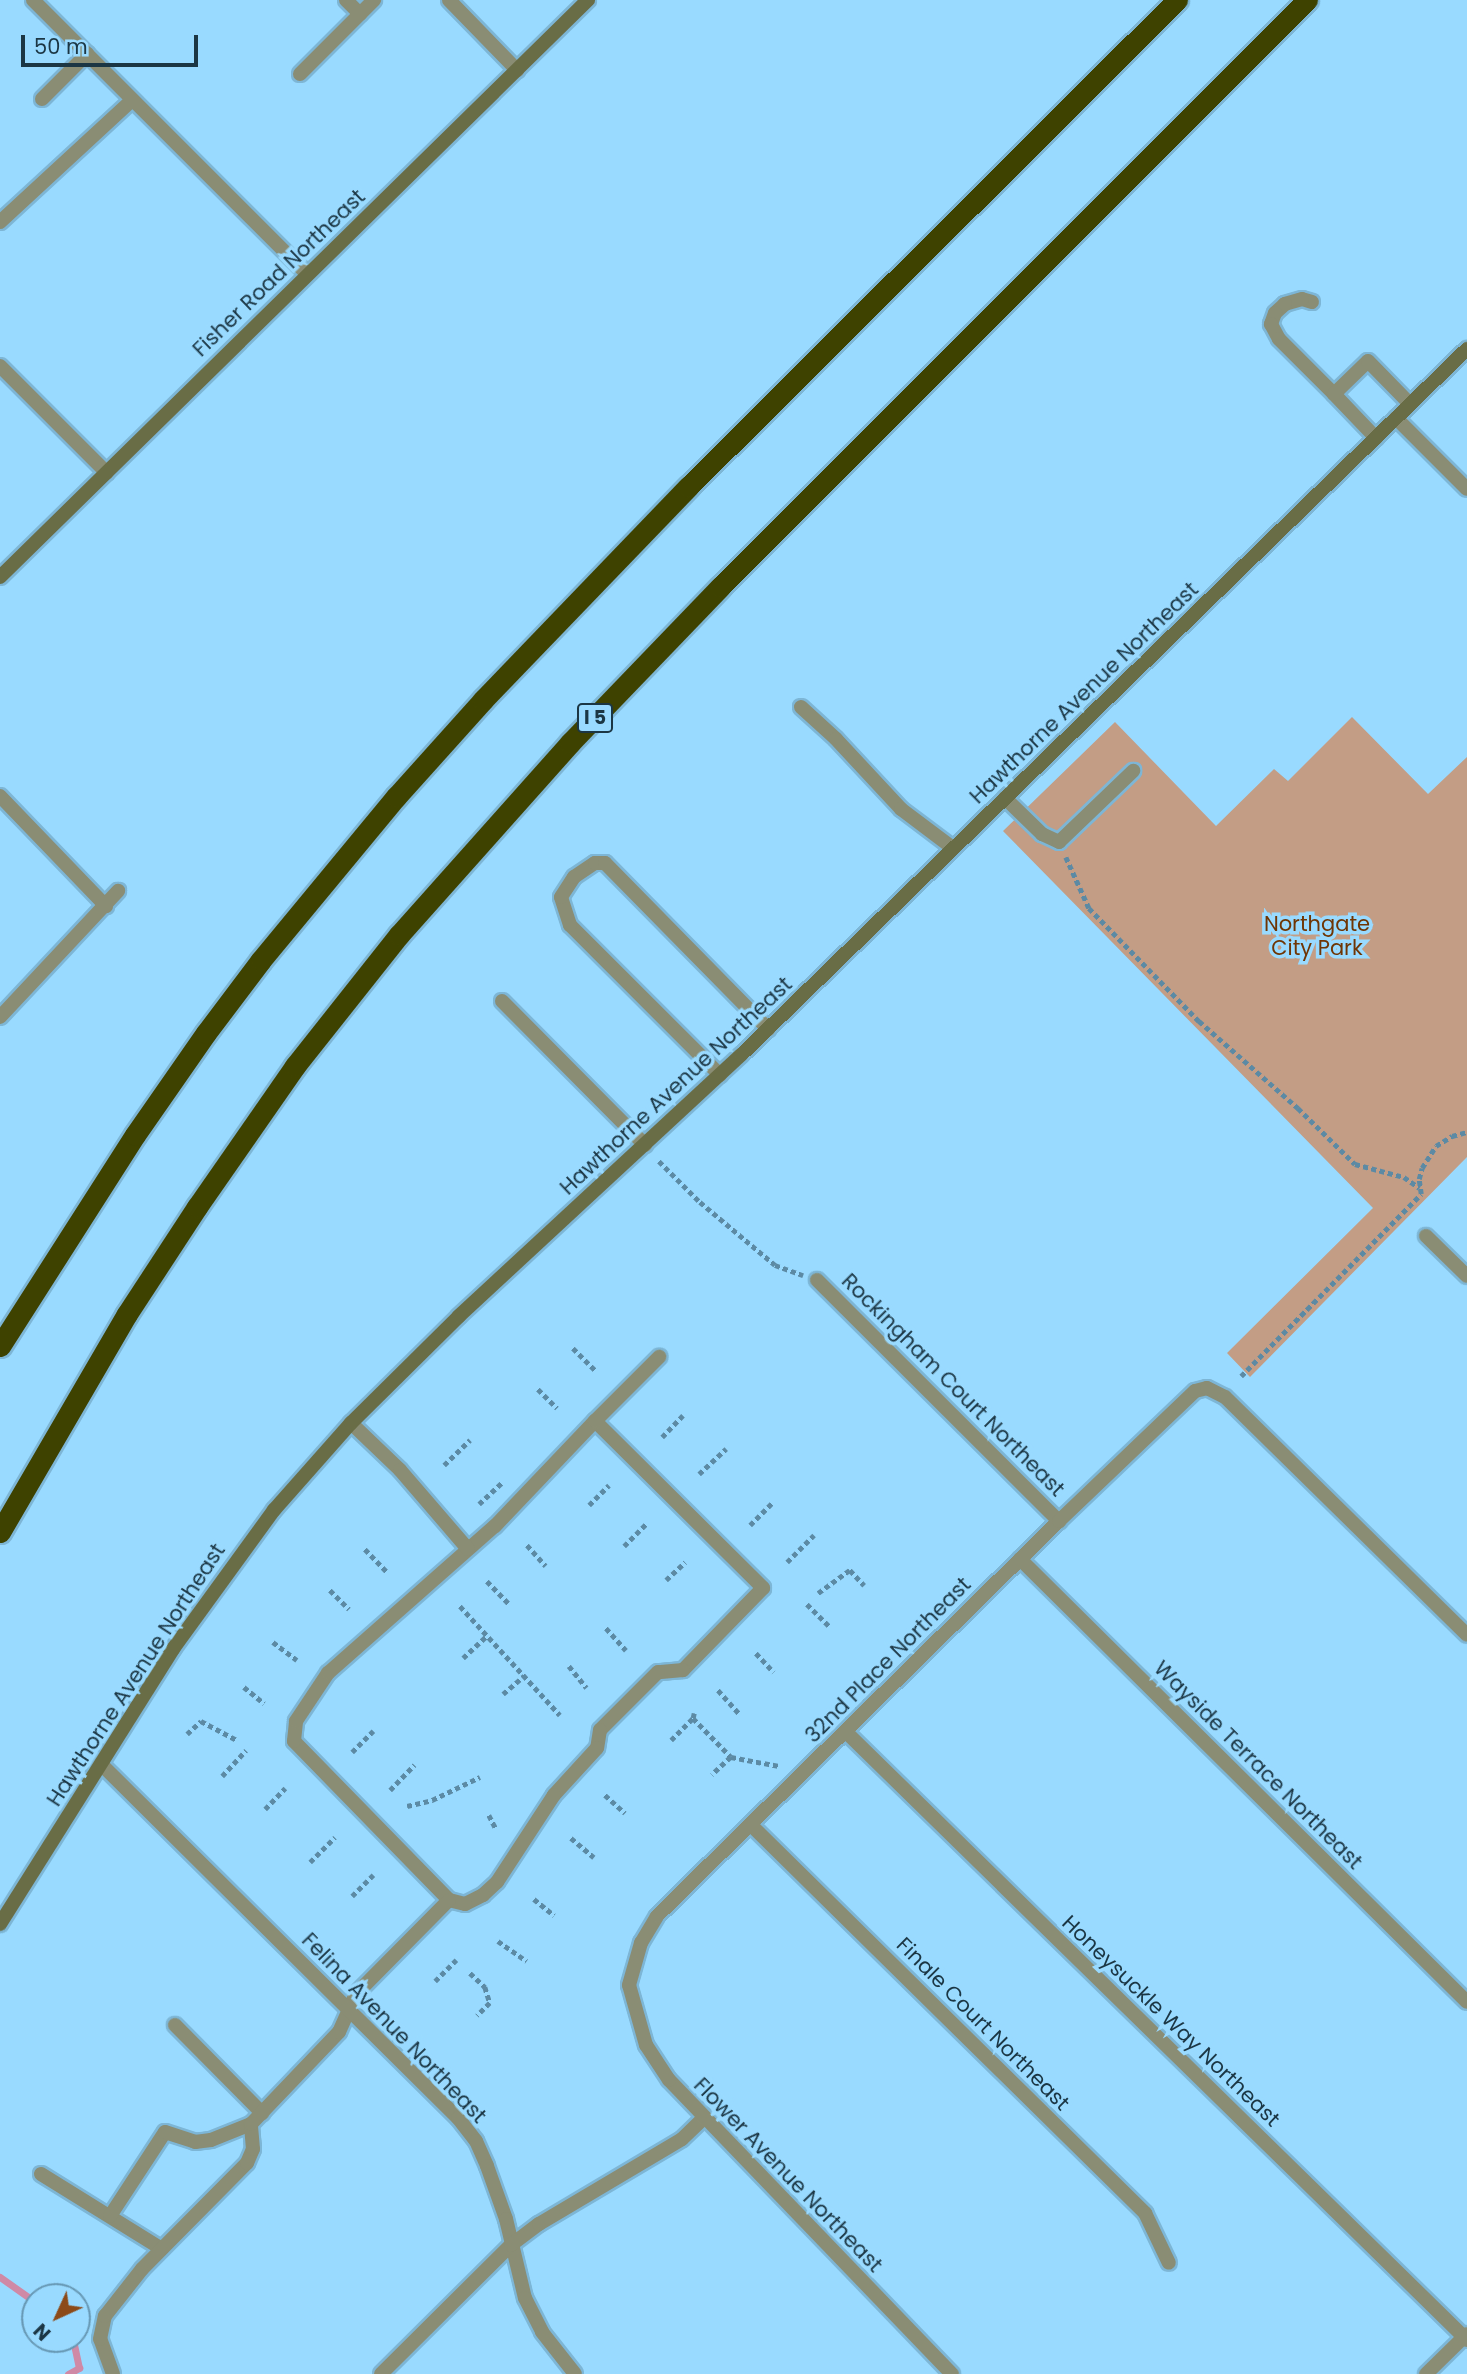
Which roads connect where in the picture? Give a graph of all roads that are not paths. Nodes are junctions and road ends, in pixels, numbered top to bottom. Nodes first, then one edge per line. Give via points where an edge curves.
1 (33, 0) edge
2 (346, 0) edge
3 (374, 0) edge
4 (449, 0) edge
5 (588, 0) edge
6 (1177, 0) edge
7 (1307, 0) edge
8 (360, 14) junction
9 (87, 54) junction
10 (517, 70) junction
11 (300, 74) dead end
12 (42, 99) dead end
13 (132, 100) junction
14 (0, 222) edge
15 (307, 274) junction
16 (1312, 302) dead end
17 (1467, 349) edge
18 (0, 366) edge
19 (1334, 394) junction
20 (1410, 404) junction
21 (1396, 418) junction
22 (1376, 438) junction
23 (107, 472) junction
24 (1467, 489) edge
25 (0, 577) edge
26 (801, 707) dead end
27 (1133, 771) dead end
28 (0, 796) edge
29 (1005, 798) junction
30 (953, 849) junction
31 (118, 891) dead end
32 (106, 906) junction
33 (502, 1001) dead end
34 (0, 1017) edge
35 (768, 1029) junction
36 (720, 1075) junction
37 (645, 1146) junction
38 (1426, 1236) dead end
39 (1467, 1276) edge
40 (817, 1280) road end
41 (0, 1346) edge
42 (659, 1357) dead end
43 (595, 1421) junction
44 (351, 1423) junction
45 (1059, 1521) junction
46 (0, 1532) edge
47 (468, 1549) junction
48 (1020, 1559) junction
49 (1467, 1635) edge
50 (846, 1732) junction
51 (101, 1764) junction
52 (752, 1826) junction
53 (449, 1900) junction
54 (0, 1924) edge
55 (629, 1984) joint
56 (1467, 2002) edge
57 (347, 2008) junction
58 (174, 2025) dead end
59 (262, 2113) junction
60 (703, 2119) junction
61 (251, 2124) junction
62 (41, 2175) dead end
63 (110, 2216) junction
64 (511, 2245) junction
65 (162, 2249) junction
66 (1169, 2263) dead end
67 (1466, 2337) edge
68 (113, 2374) edge
69 (381, 2374) edge
70 (575, 2374) edge
71 (951, 2374) edge
72 (1426, 2374) edge

1 - 9 street
2 - 8 street
3 - 8 street
4 - 10 street
5 - 10 main road, Fisher Road Northeast
6 - 41 highway via 688,487 396,797 206,1033
7 - 46 highway, I 5 via 720,587 570,743 399,935 295,1066 197,1207 120,1325
8 - 11 street
9 - 12 street
9 - 13 street
10 - 15 main road, Fisher Road Northeast
13 - 14 street
13 - 15 street
15 - 23 main road, Fisher Road Northeast
16 - 19 street via 1302,299 1285,304 1271,324
17 - 20 main road, Hawthorne Avenue Northeast
18 - 23 street
19 - 20 street via 1368,361
19 - 22 street
20 - 21 main road, Hawthorne Avenue Northeast
21 - 22 main road, Hawthorne Avenue Northeast
21 - 24 street
22 - 29 main road, Hawthorne Avenue Northeast
23 - 25 main road, Fisher Road Northeast
26 - 30 street via 901,809
27 - 29 street via 1059,842 1042,834
28 - 32 street
29 - 30 main road, Hawthorne Avenue Northeast
30 - 35 main road, Hawthorne Avenue Northeast
31 - 32 street
32 - 34 street
33 - 37 street
35 - 36 main road, Hawthorne Avenue Northeast
35 - 36 street via 605,863 595,863 574,877 561,897 570,925
36 - 37 main road, Hawthorne Avenue Northeast
37 - 44 main road, Hawthorne Avenue Northeast via 459,1316
38 - 39 street
40 - 45 street, Rockingham Court Northeast
42 - 43 street
43 - 47 street
43 - 53 street via 764,1588 683,1670 658,1672 600,1730 597,1748 554,1795 483,1895 465,1904
44 - 47 street via 400,1470
44 - 51 main road, Hawthorne Avenue Northeast via 243,1551 173,1649
45 - 48 street, 32nd Place Northeast
45 - 49 street, 32nd Place Northeast via 1187,1398 1207,1388 1225,1397
47 - 53 street via 328,1673 292,1733 294,1741
48 - 50 street, 32nd Place Northeast
48 - 56 street, Wayside Terrace Northeast
50 - 52 street, 32nd Place Northeast
50 - 67 street, Honeysuckle Way Northeast
51 - 54 main road, Hawthorne Avenue Northeast
51 - 57 street, Felina Avenue Northeast
52 - 55 street, 32nd Place Northeast via 657,1916 641,1943
52 - 66 street, Finale Court Northeast via 1145,2213
53 - 57 street
55 - 60 street, Flower Avenue Northeast via 646,2045
57 - 59 street via 339,2032
57 - 64 street, Felina Avenue Northeast via 476,2141
58 - 59 street
59 - 61 street
60 - 64 street via 682,2139
60 - 71 street, Flower Avenue Northeast
61 - 63 street via 195,2142 165,2132
61 - 65 street via 253,2150 247,2163
62 - 63 street
63 - 65 street
64 - 69 street
64 - 70 street, Felina Avenue Northeast via 525,2298 542,2332
65 - 68 street via 100,2326 101,2345
67 - 72 street

